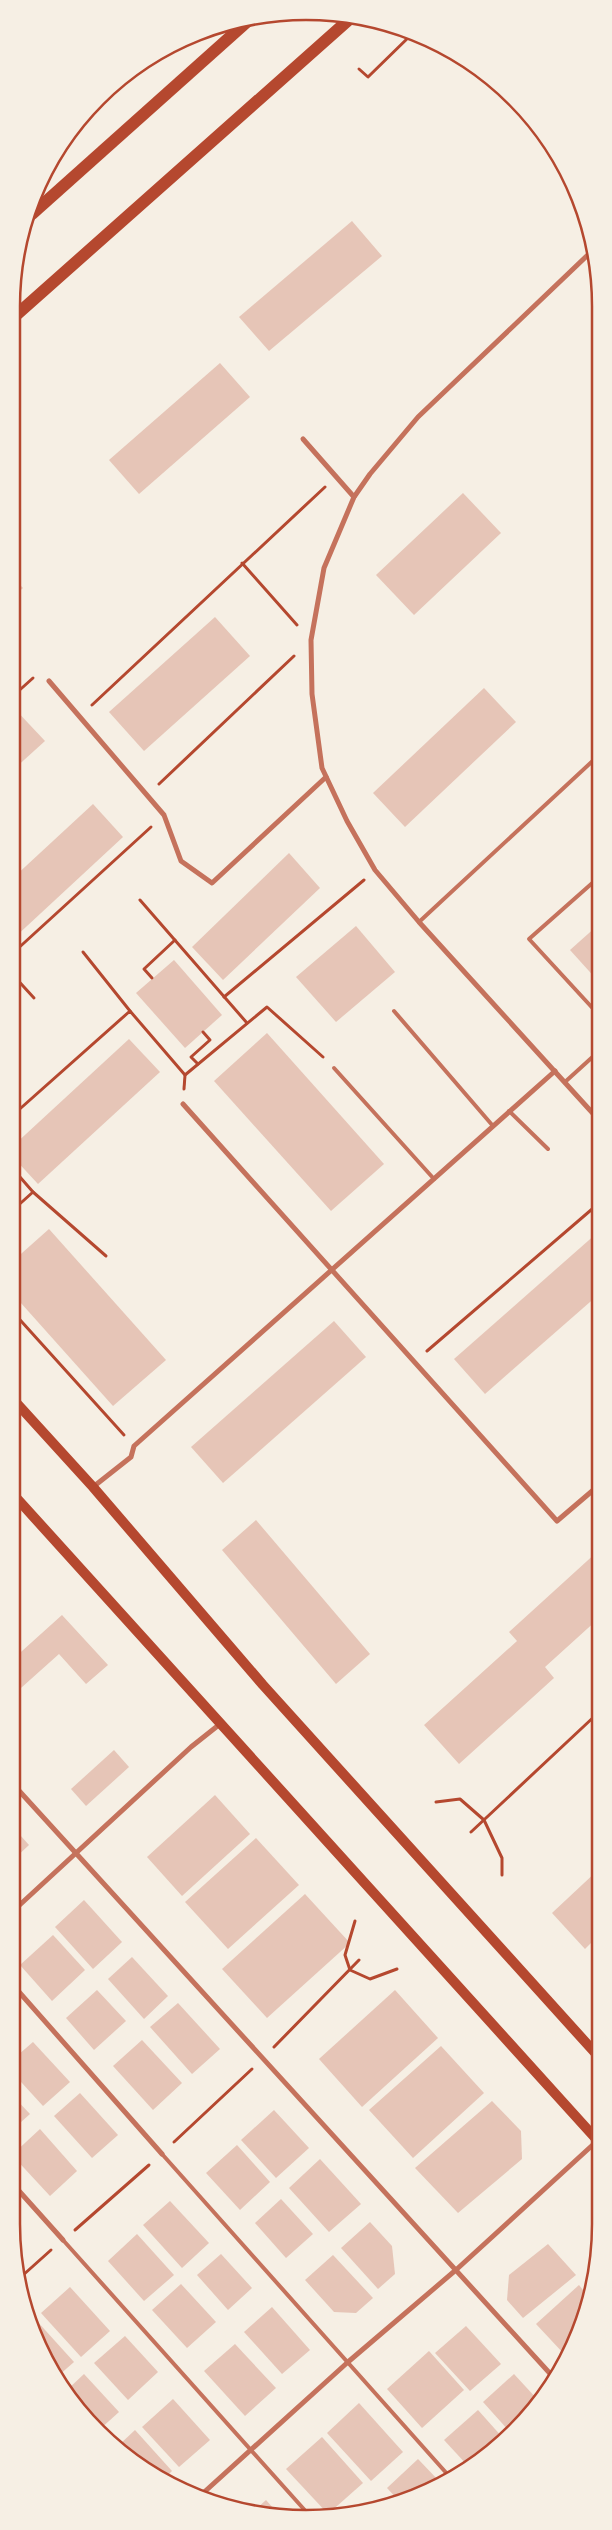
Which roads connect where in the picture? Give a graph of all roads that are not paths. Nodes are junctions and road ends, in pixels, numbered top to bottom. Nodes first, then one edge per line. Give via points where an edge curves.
1 (346, 22) edge
2 (240, 28) edge
3 (37, 210) edge
4 (588, 255) edge
5 (20, 311) edge
6 (303, 439) dead end
7 (354, 497) junction
8 (48, 681) dead end
9 (592, 762) edge
10 (326, 777) junction
11 (592, 883) edge
12 (419, 922) junction
13 (592, 1007) edge
14 (394, 1011) dead end
15 (592, 1057) edge
16 (334, 1068) road end
17 (554, 1071) junction
18 (564, 1082) junction
19 (183, 1104) dead end
20 (509, 1111) junction
21 (592, 1112) edge
22 (493, 1126) junction
23 (548, 1149) dead end
24 (434, 1179) junction
25 (333, 1269) junction
26 (20, 1407) edge
27 (93, 1487) junction
28 (592, 1491) edge
29 (20, 1502) edge
30 (220, 1724) junction
31 (20, 1792) edge
32 (76, 1855) junction
33 (20, 1905) edge
34 (20, 1993) edge
35 (592, 2049) edge
36 (592, 2134) edge
37 (592, 2146) edge
38 (162, 2154) joint
39 (20, 2192) edge
40 (63, 2240) joint
41 (457, 2269) junction
42 (348, 2362) junction
43 (550, 2373) edge
44 (252, 2450) junction
45 (447, 2473) edge
46 (205, 2491) edge
47 (305, 2510) edge

1 - 5 main road
2 - 3 main road
4 - 7 street via 418,417 388,450
6 - 7 street
7 - 10 street via 324,568 311,640 316,730
8 - 10 street via 164,815 181,862 212,883
9 - 12 lane
10 - 12 street via 375,870
11 - 13 lane via 529,939
12 - 17 street
14 - 22 lane
15 - 18 lane
16 - 24 lane
17 - 18 street
17 - 20 street
18 - 21 street
19 - 25 street
20 - 22 street
20 - 23 lane
22 - 24 street
24 - 25 street
25 - 27 street via 134,1446 131,1456
25 - 28 street via 558,1521
26 - 27 main road
27 - 35 main road via 263,1686
29 - 30 main road
30 - 32 street via 191,1747
30 - 36 main road
31 - 32 street
32 - 33 street
32 - 41 street
34 - 38 street
37 - 41 street
38 - 42 lane
39 - 40 street
40 - 44 lane
41 - 42 street
41 - 43 street
42 - 44 street
42 - 45 lane
44 - 46 street
44 - 47 lane

